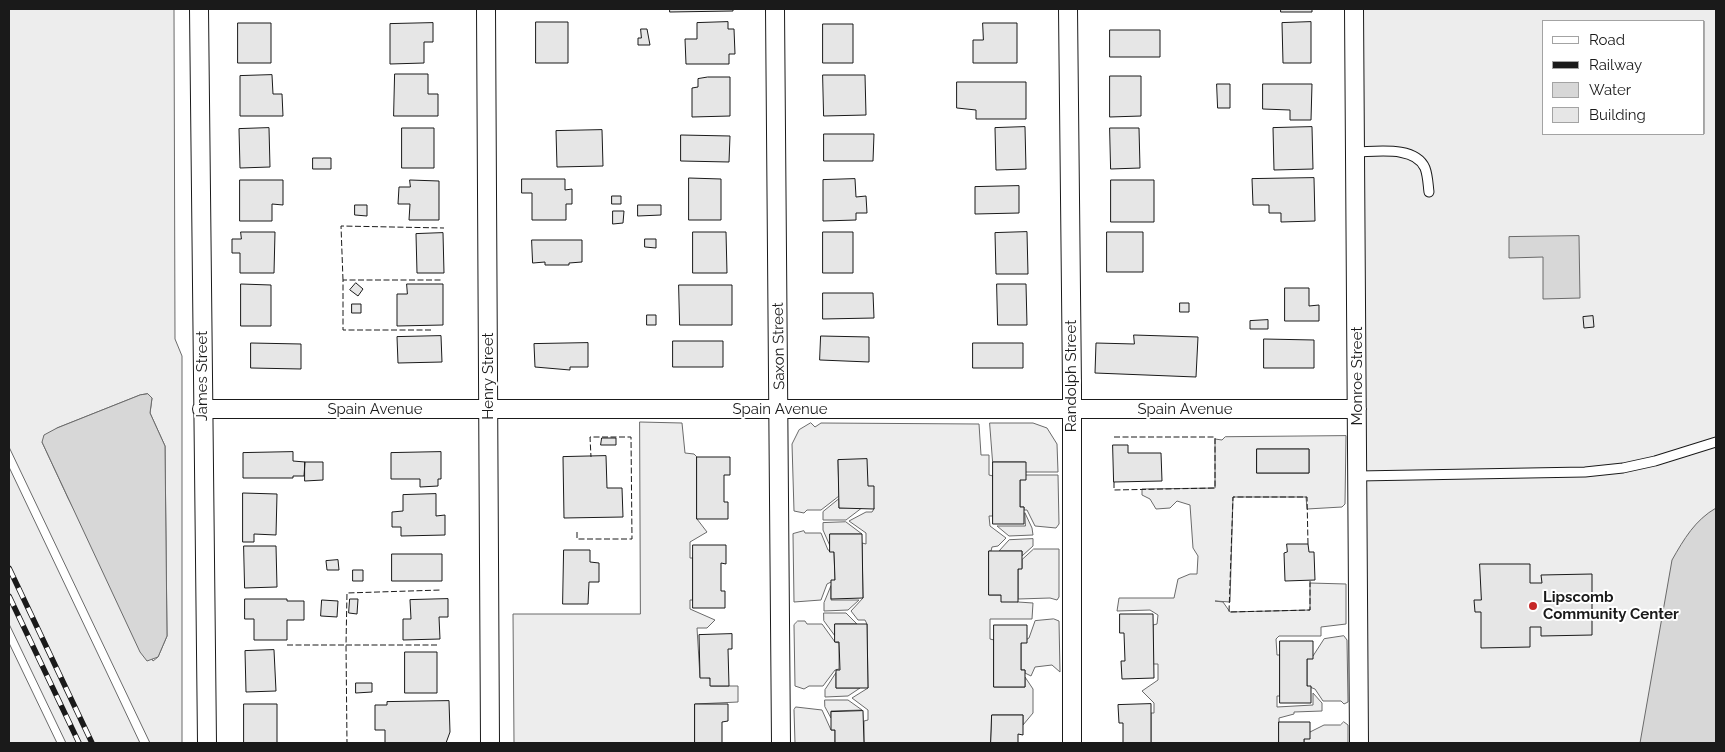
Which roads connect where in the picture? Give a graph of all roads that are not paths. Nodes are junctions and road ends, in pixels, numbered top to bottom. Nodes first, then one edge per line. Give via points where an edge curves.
1 (199, 9) edge
2 (486, 9) edge
3 (775, 9) edge
4 (1068, 9) edge
5 (1354, 9) edge
6 (1355, 152) junction
7 (1429, 192) dead end
8 (202, 409) junction
9 (488, 409) junction
10 (779, 409) junction
11 (1072, 409) junction
12 (1357, 409) junction
13 (1716, 442) edge
14 (1358, 476) junction
15 (207, 743) edge
16 (490, 743) edge
17 (782, 743) edge
18 (1072, 743) edge
19 (1359, 743) edge

1 - 8 street, James Street
2 - 9 street, Henry Street
3 - 10 street, Saxon Street
4 - 11 street, Randolph Street
5 - 6 street, Monroe Street
6 - 7 lane via 1404,153 1417,158 1425,168
6 - 12 street, Monroe Street
8 - 9 street, Spain Avenue
8 - 15 street, James Street
9 - 10 street, Spain Avenue
9 - 16 street, Henry Street
10 - 11 street, Spain Avenue
10 - 17 street, Saxon Street
11 - 12 street, Spain Avenue
11 - 18 street, Randolph Street
12 - 14 street, Monroe Street
13 - 14 lane via 1655,461 1585,472
14 - 19 street, Monroe Street

